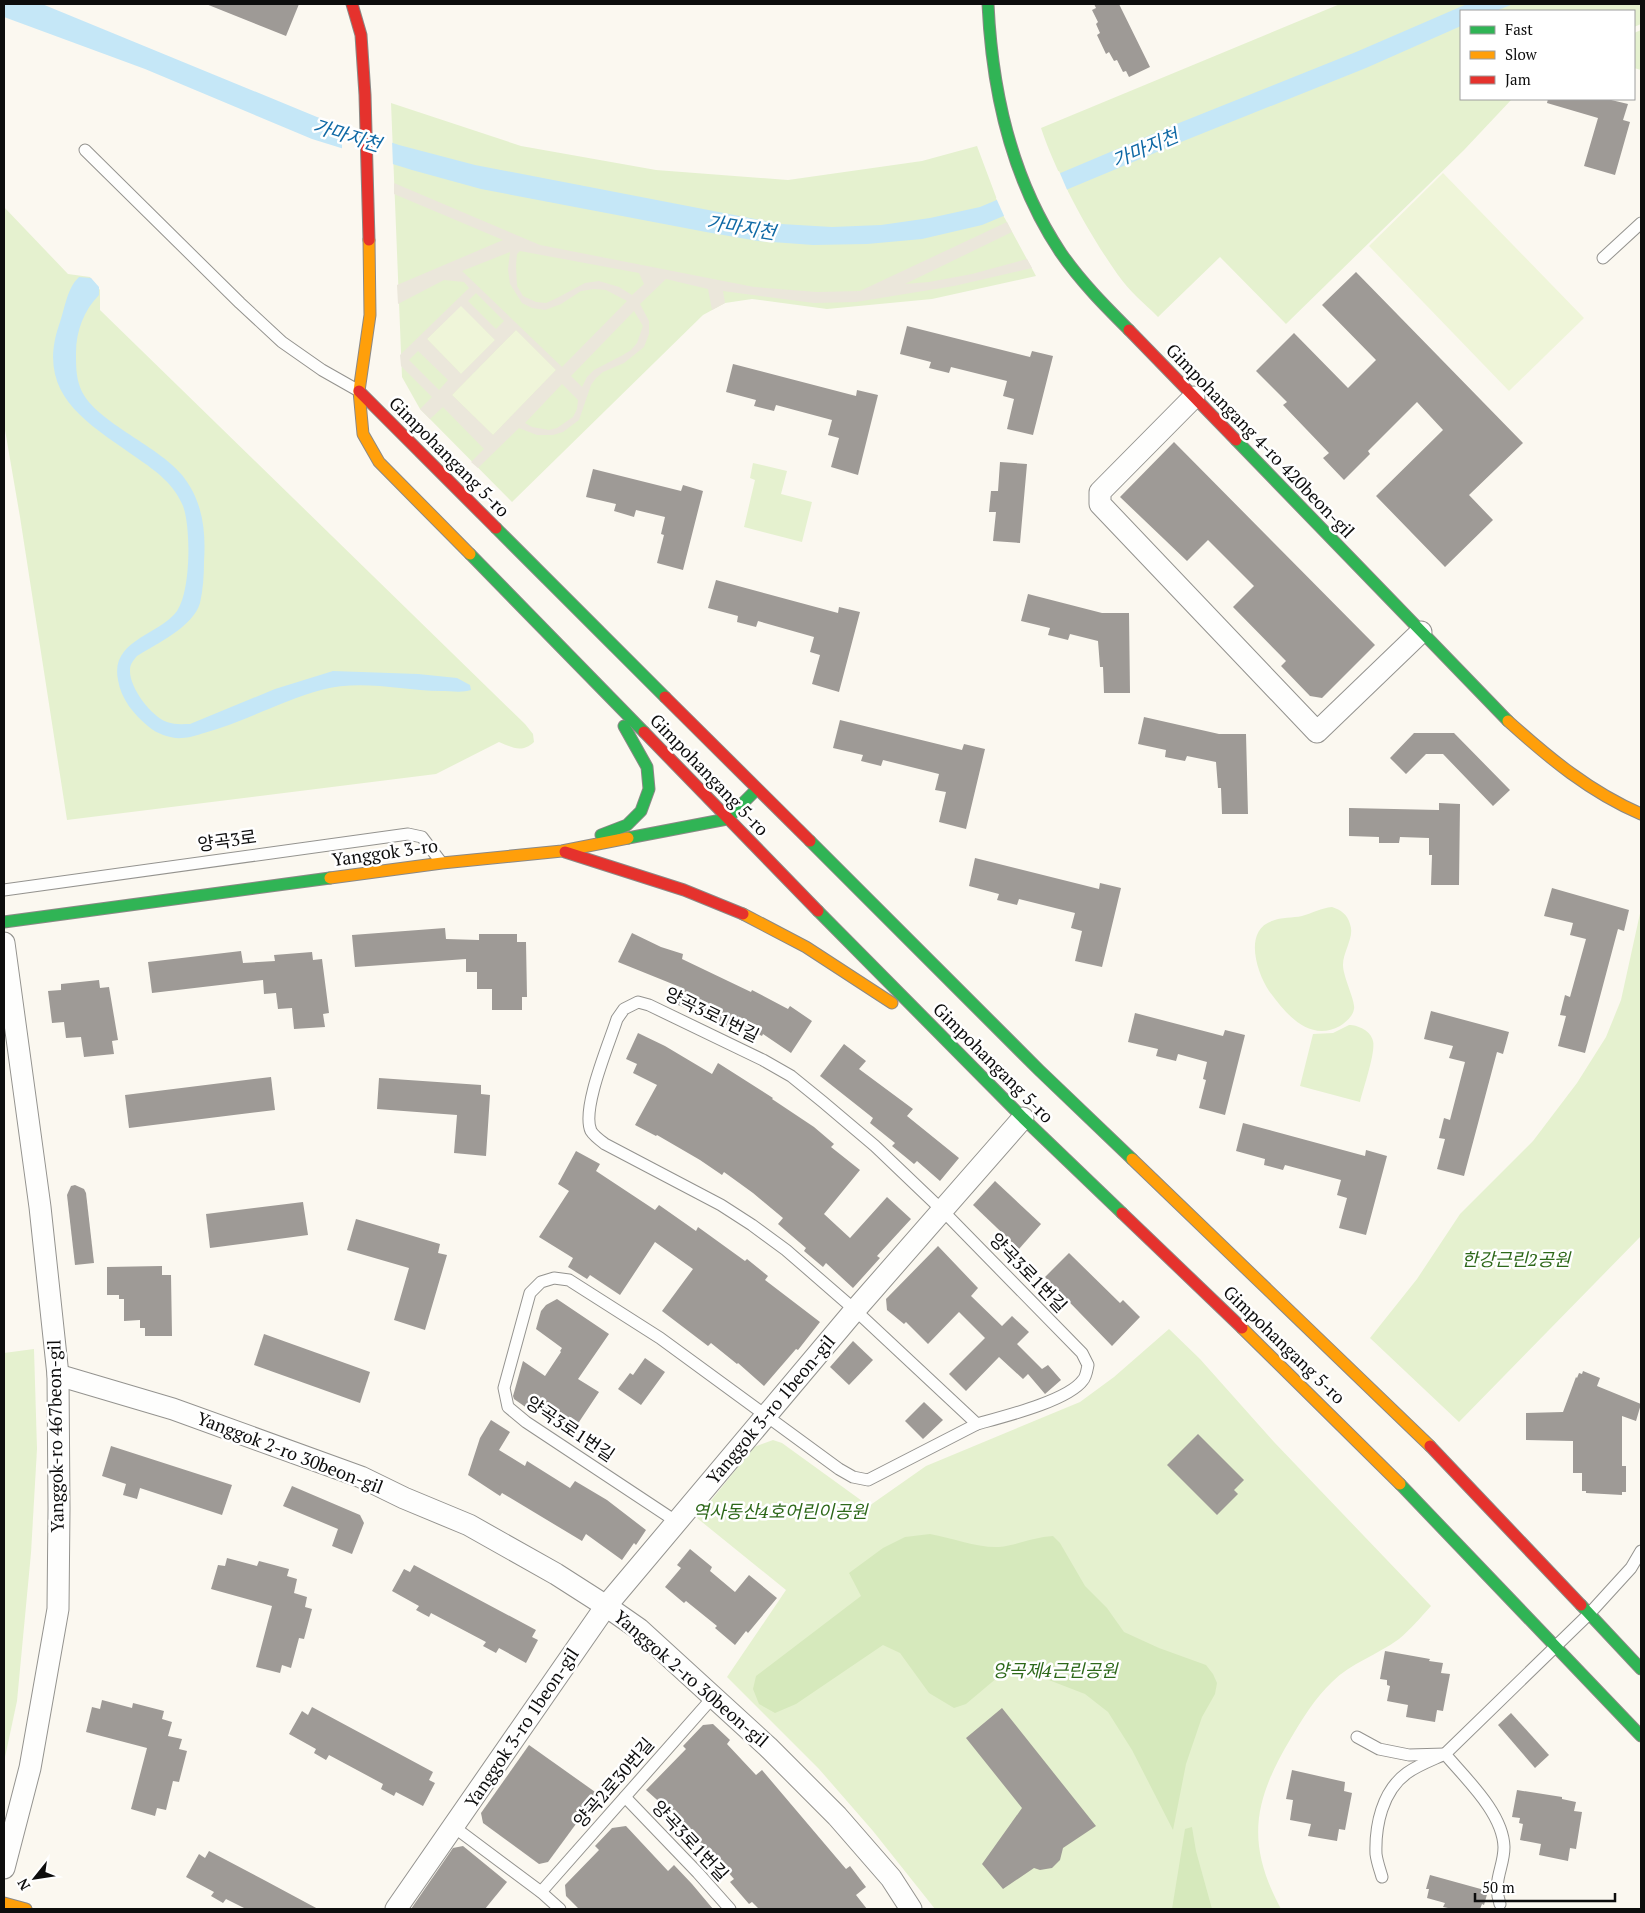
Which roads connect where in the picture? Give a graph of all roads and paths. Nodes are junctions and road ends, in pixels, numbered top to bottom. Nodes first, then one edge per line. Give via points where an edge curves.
1 (352, 4) edge
2 (988, 4) edge
3 (85, 150) dead end
4 (1641, 223) edge
5 (1603, 258) dead end
6 (359, 391) junction
7 (1194, 397) junction
8 (1421, 632) junction
9 (596, 683) junction
10 (757, 789) junction
11 (1641, 814) edge
12 (727, 819) junction
13 (562, 851) junction
14 (442, 863) junction
15 (4, 890) edge
16 (4, 922) edge
17 (4, 942) edge
18 (942, 1036) junction
19 (1023, 1118) junction
20 (943, 1211) junction
21 (855, 1310) junction
22 (58, 1375) junction
23 (767, 1415) junction
24 (977, 1424) junction
25 (677, 1522) junction
26 (1641, 1551) edge
27 (606, 1606) junction
28 (1590, 1613) junction
29 (1556, 1645) junction
30 (1641, 1669) edge
31 (714, 1696) junction
32 (1641, 1736) edge
33 (1357, 1737) dead end
34 (1445, 1754) junction
35 (625, 1797) junction
36 (454, 1827) junction
37 (4, 1868) edge
38 (1382, 1877) dead end
39 (541, 1892) junction
40 (4, 1903) edge
41 (1500, 1904) dead end
42 (26, 1909) edge
43 (396, 1909) edge
44 (560, 1909) edge
45 (730, 1909) edge
46 (911, 1909) edge

1 - 6 street via 361,35 371,288
2 - 7 street, Gimpohangang 4-ro 420beon-gil via 988,30 998,95 1033,201 1058,248 1093,293
3 - 6 lane, Gimpohangang 5-ro via 282,342
4 - 5 lane
6 - 9 street, Gimpohangang 5-ro via 363,434 379,462
6 - 10 street, Gimpohangang 5-ro
7 - 8 street, Gimpohangang 4-ro 420beon-gil
7 - 8 street via 1100,492 1100,504 1317,732
8 - 11 street, Gimpohangang 4-ro 420beon-gil via 1537,746 1587,786
9 - 12 street, Gimpohangang 5-ro
9 - 13 street via 647,767 649,790 641,811 627,825
10 - 12 street
10 - 28 street, Gimpohangang 5-ro via 1039,1070 1420,1435
12 - 13 street, Yanggok 3-ro
12 - 18 street, Gimpohangang 5-ro
13 - 14 street, Yanggok 3-ro
13 - 18 street via 714,901 753,918 810,948
14 - 15 lane, 양곡3로 via 422,837 408,834
14 - 16 street, Yanggok 3-ro
17 - 22 street, Yanggok-ro 467beon-gil via 40,1207
18 - 19 street, Gimpohangang 5-ro
19 - 20 street, Yanggok 3-ro 1beon-gil
19 - 29 street, Gimpohangang 5-ro via 1377,1461
20 - 21 street, Yanggok 3-ro 1beon-gil
20 - 21 lane, 양곡3로1번길 via 875,1146 791,1076 649,1005 638,1002 624,1009 617,1019 591,1100 588,1120 592,1133 605,1144 721,1205 752,1225
20 - 24 lane, 양곡3로1번길 via 1082,1353 1088,1366 1084,1380 1071,1390 1017,1413
21 - 23 street, Yanggok 3-ro 1beon-gil
21 - 24 lane, 양곡3로1번길
22 - 27 street, Yanggok 2-ro 30beon-gil via 173,1409 361,1477 469,1526
22 - 37 street, Yanggok-ro 467beon-gil via 58,1610 30,1768
23 - 24 lane, 양곡3로1번길 via 839,1469 853,1477 868,1480
23 - 25 street, Yanggok 3-ro 1beon-gil
23 - 25 lane, 양곡3로1번길 via 660,1338 569,1280 554,1278 541,1282 530,1293 504,1388 508,1407
25 - 27 street, Yanggok 3-ro 1beon-gil
26 - 28 lane via 1631,1568
27 - 31 street, Yanggok 2-ro 30beon-gil via 639,1629
27 - 36 street, Yanggok 3-ro 1beon-gil
28 - 29 lane
28 - 30 street, Gimpohangang 5-ro
29 - 32 street, Gimpohangang 5-ro
29 - 34 lane
31 - 35 lane, 양곡2로30번길
31 - 46 street, Yanggok 2-ro 30beon-gil via 832,1810 891,1878
33 - 34 lane via 1379,1749 1409,1755
34 - 38 lane via 1406,1773 1387,1796 1379,1817 1376,1856
34 - 41 lane via 1492,1812 1502,1833 1504,1849 1496,1893
35 - 39 lane, 양곡2로30번길
35 - 45 lane, 양곡3로1번길
36 - 39 lane
36 - 43 street, Yanggok 3-ro 1beon-gil
39 - 44 lane
40 - 42 street

